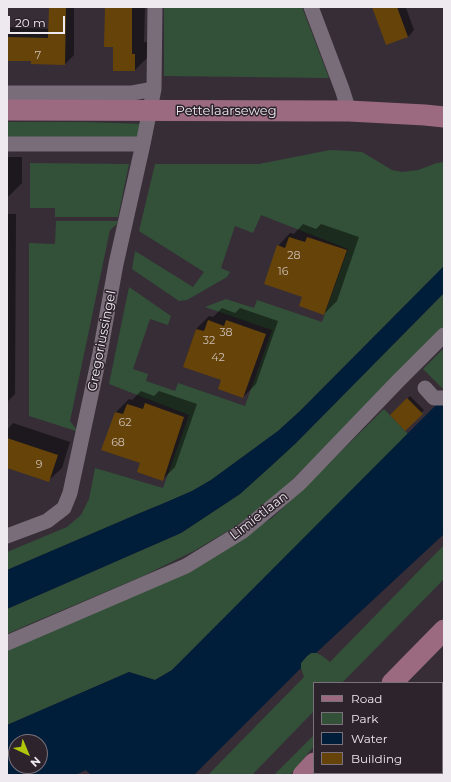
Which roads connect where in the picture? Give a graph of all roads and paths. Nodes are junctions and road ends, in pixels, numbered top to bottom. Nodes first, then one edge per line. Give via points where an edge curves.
1 (155, 7) edge
2 (311, 7) edge
3 (154, 89) junction
4 (7, 93) edge
5 (7, 110) edge
6 (149, 111) junction
7 (349, 111) junction
8 (444, 117) edge
9 (7, 144) edge
10 (143, 144) junction
11 (444, 335) edge
12 (7, 536) edge
13 (444, 630) edge
14 (7, 643) edge
15 (393, 682) edge
16 (313, 764) edge
17 (303, 775) edge

1 - 3 street, Gregoriussingel
2 - 7 street
3 - 4 street via 132,93
3 - 6 street, Gregoriussingel
5 - 6 street, Pettelaarseweg
6 - 7 street, Pettelaarseweg
6 - 10 street, Gregoriussingel
7 - 8 street, Pettelaarseweg
9 - 10 street
10 - 12 street, Gregoriussingel via 70,494 64,508 47,521
11 - 14 street, Limietlaan via 299,484 243,531 186,566
13 - 15 street
16 - 17 street

